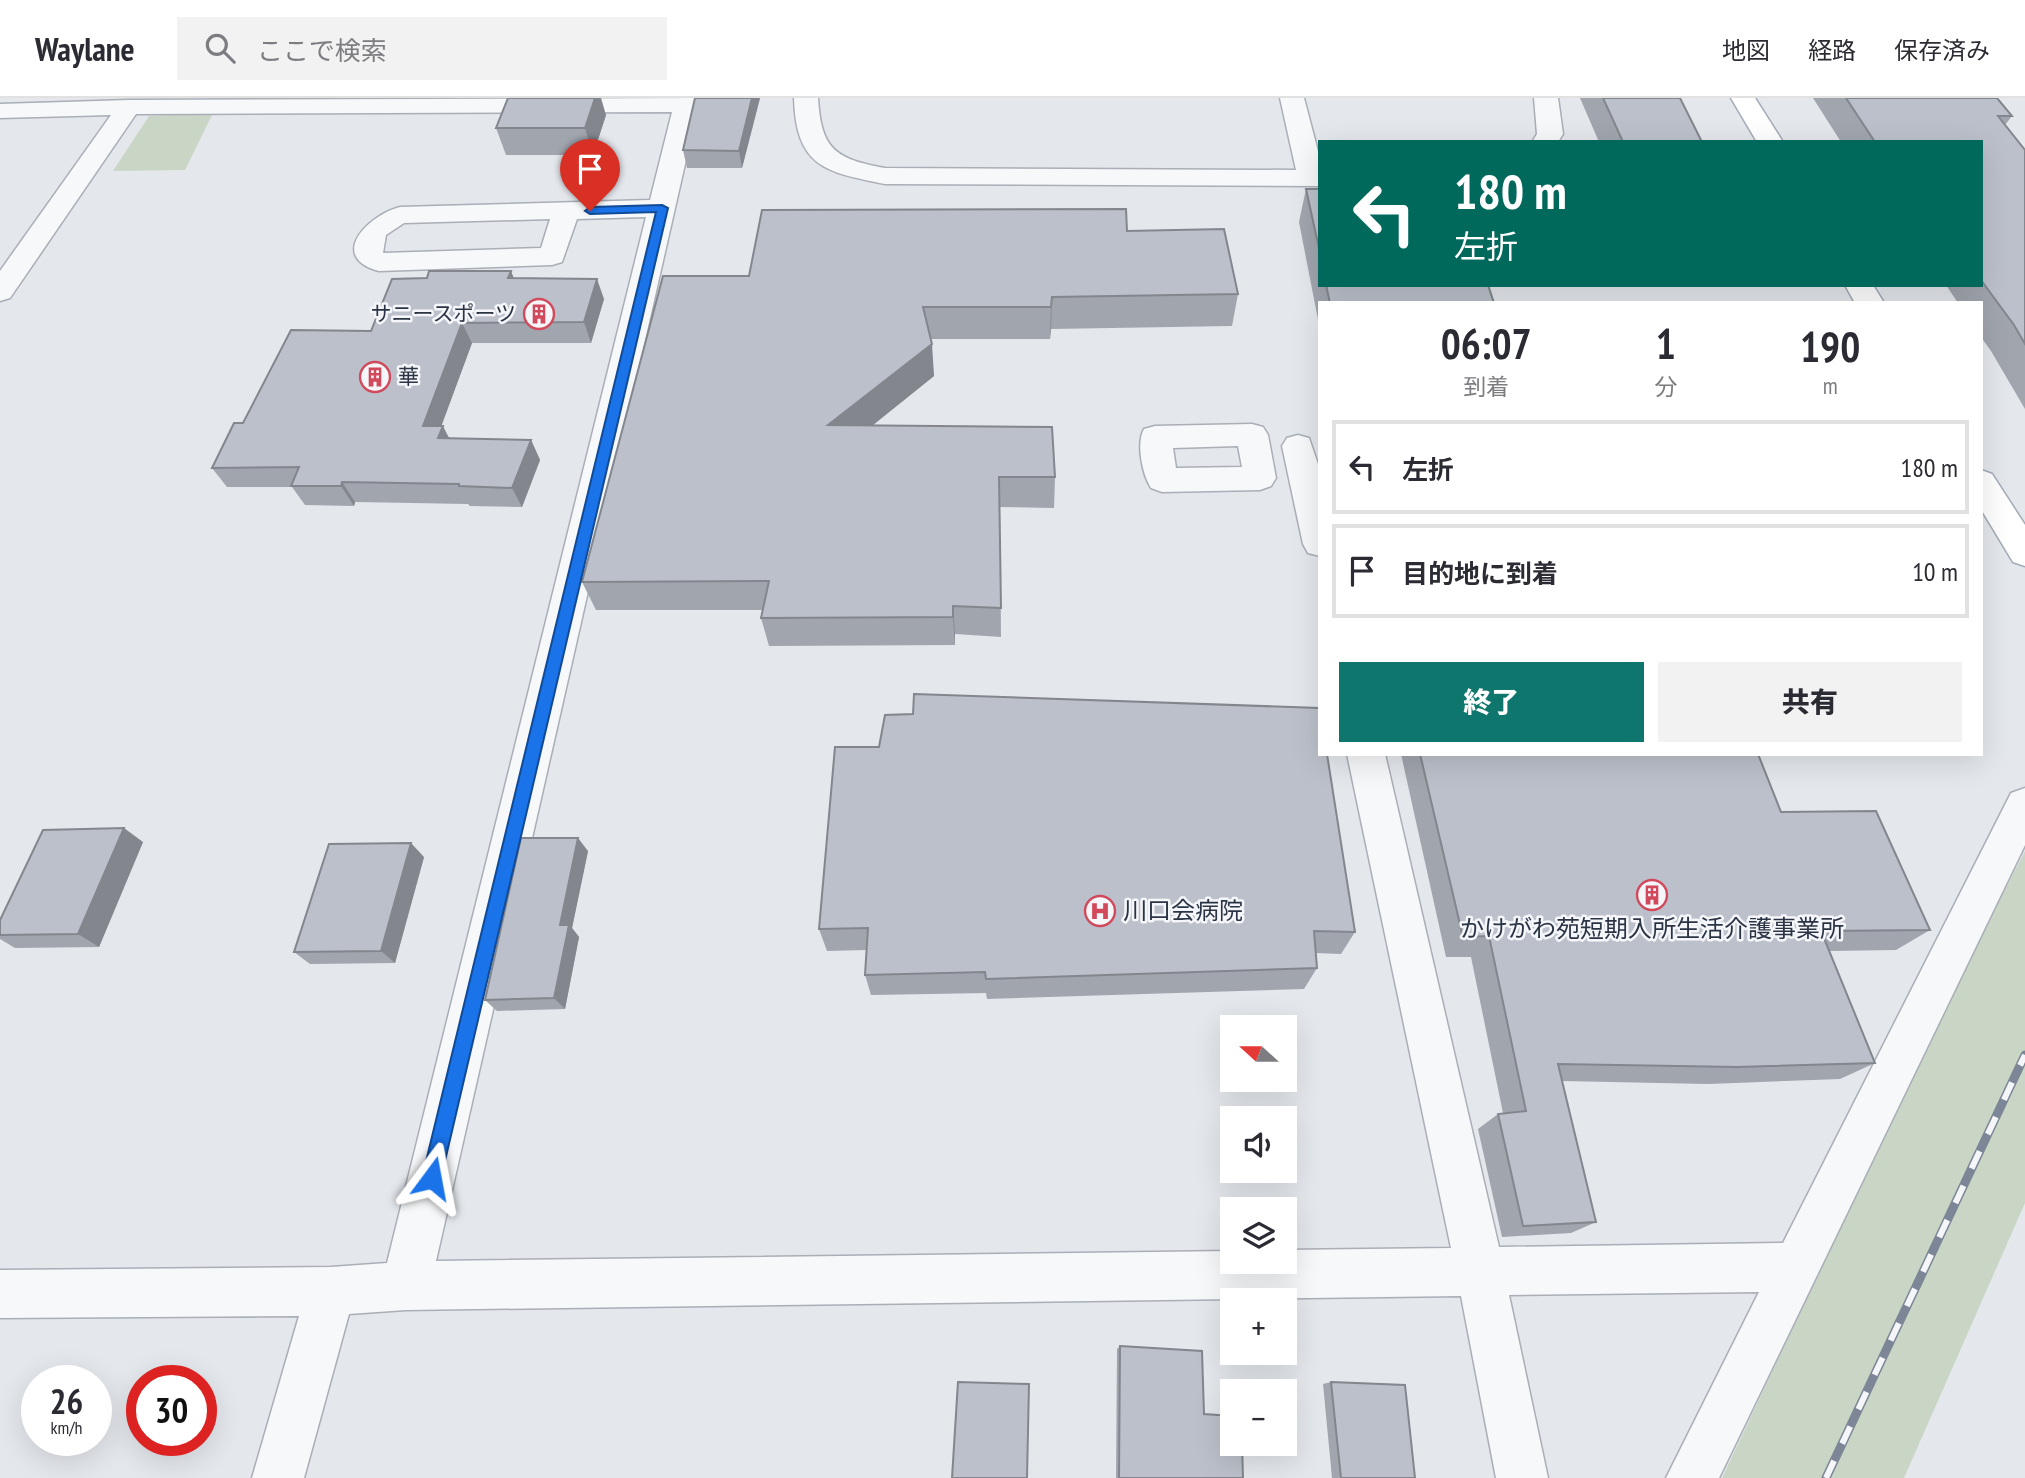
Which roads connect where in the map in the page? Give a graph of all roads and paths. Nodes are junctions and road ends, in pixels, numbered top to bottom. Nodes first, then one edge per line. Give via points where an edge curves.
1 (806, 98) edge
2 (1292, 98) edge
3 (1546, 98) edge
4 (1743, 98) edge
5 (687, 101) edge
6 (128, 107) junction
7 (0, 111) edge
8 (1546, 140) edge
9 (1769, 140) edge
10 (1315, 178) edge
11 (662, 208) junction
12 (566, 211) junction
13 (0, 292) edge
14 (1309, 446) edge
15 (1254, 448) dead end
16 (1983, 485) edge
17 (1318, 526) edge
18 (2025, 553) edge
19 (1366, 756) edge
20 (2025, 805) edge
21 (1796, 1267) junction
22 (1480, 1271) junction
23 (406, 1286) junction
24 (331, 1291) junction
25 (0, 1294) edge
26 (278, 1478) edge
27 (1522, 1478) edge
28 (1692, 1478) edge

1 - 10 street via 806,124 817,149 842,168 885,176
2 - 10 street
3 - 8 street via 1550,134
4 - 9 main road
5 - 6 street
5 - 11 street
6 - 7 street
6 - 13 street
11 - 12 street
11 - 23 street
12 - 12 street via 552,256 379,262 439,227 446,215
14 - 15 street
14 - 17 street
16 - 18 main road
19 - 22 street
20 - 21 street
21 - 22 street
21 - 28 street
22 - 23 street
22 - 27 street
23 - 24 street
24 - 25 street
24 - 26 street

